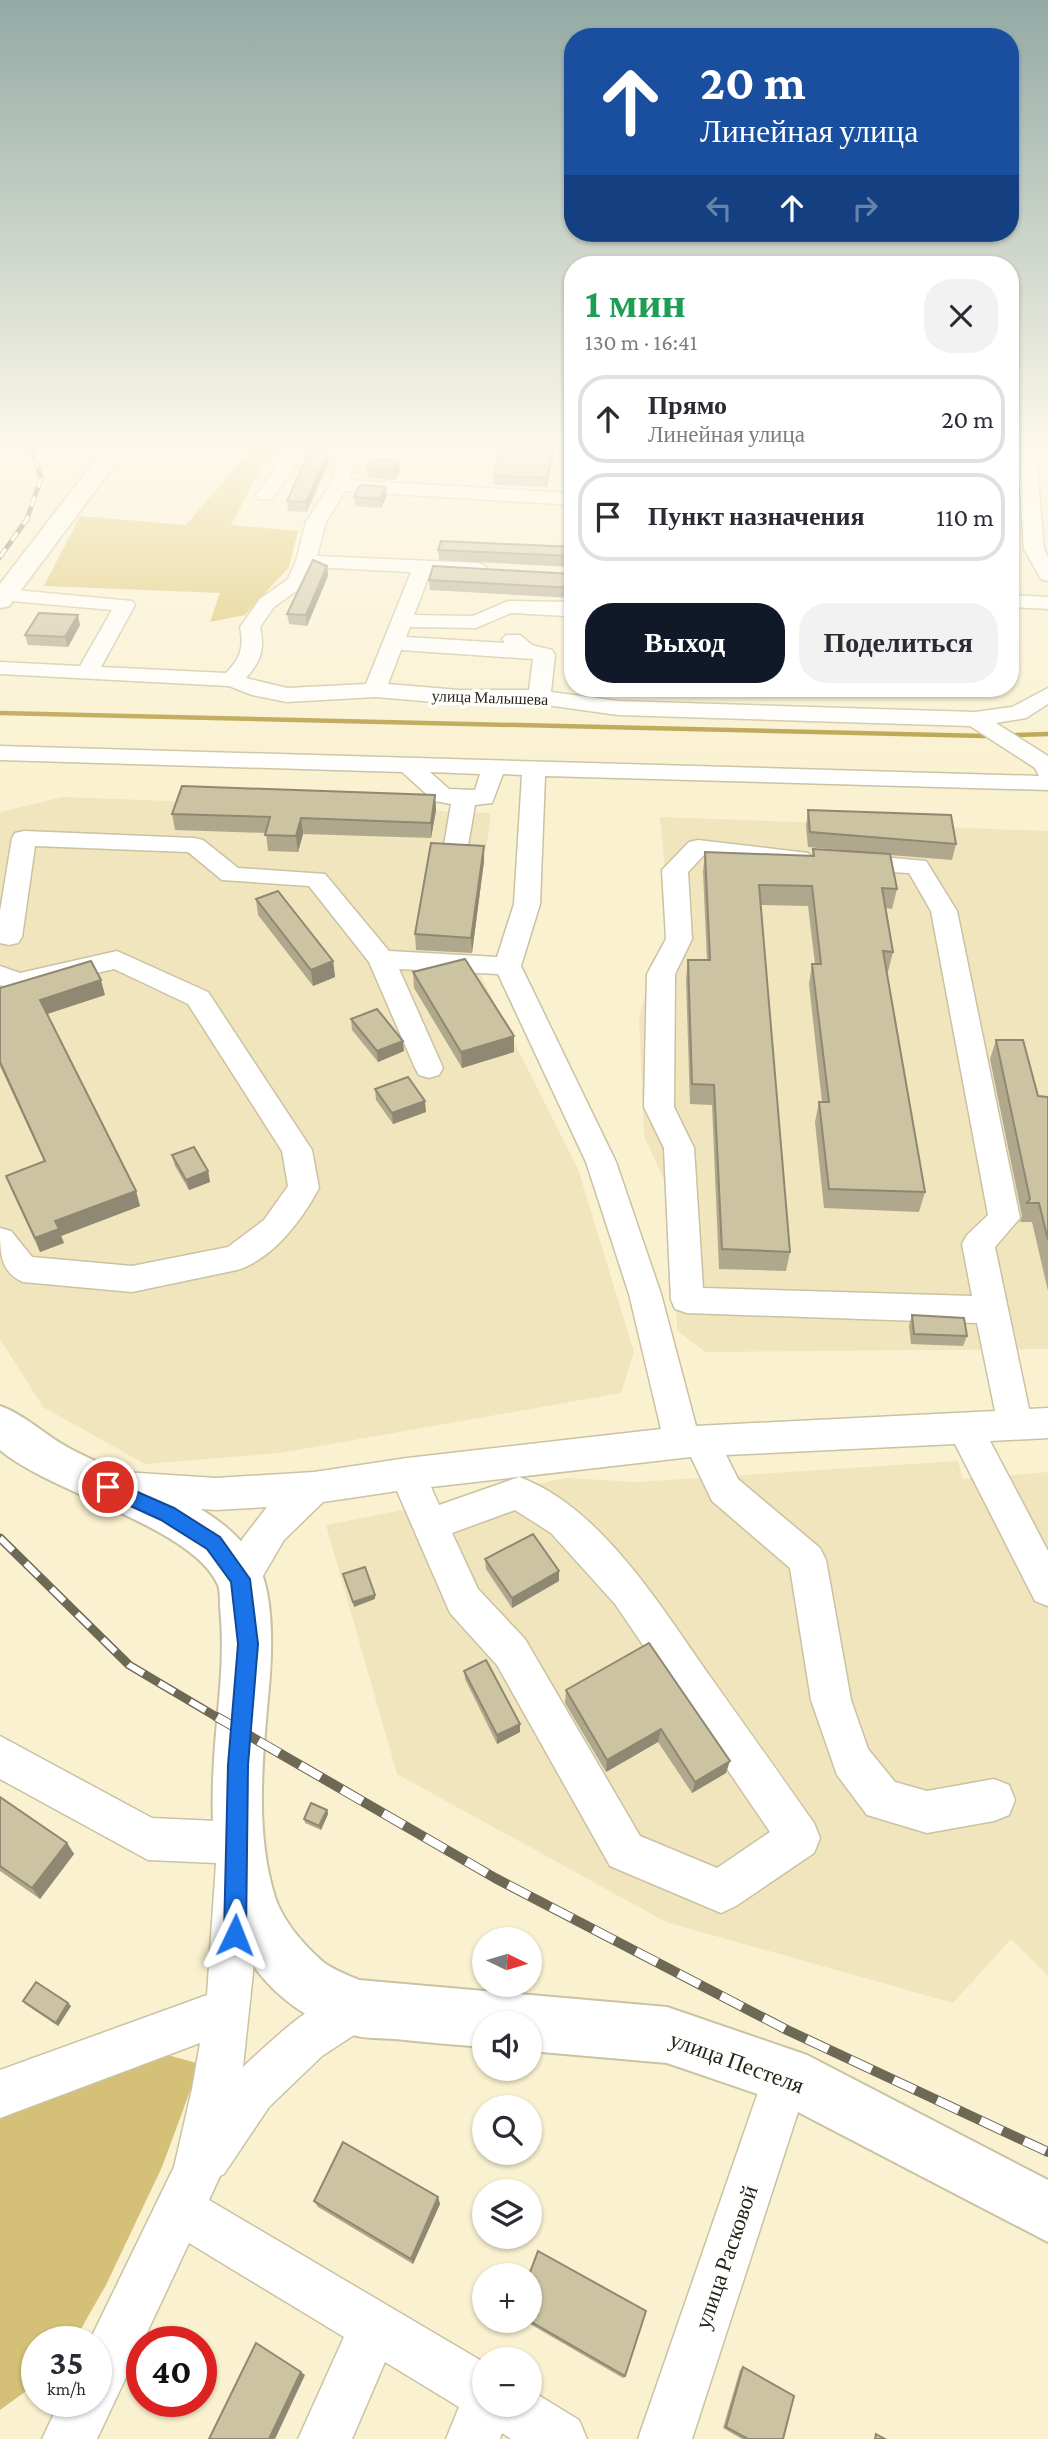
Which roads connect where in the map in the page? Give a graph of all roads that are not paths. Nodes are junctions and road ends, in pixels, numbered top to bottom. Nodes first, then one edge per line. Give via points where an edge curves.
1 (33, 558) edge
2 (307, 558) edge
3 (1038, 558) edge
4 (306, 561) junction
5 (423, 566) junction
6 (491, 570) edge
7 (1048, 575) edge
8 (2, 598) edge
9 (1019, 601) edge
10 (1047, 603) edge
11 (564, 610) edge
12 (490, 616) junction
13 (404, 621) junction
14 (395, 643) junction
15 (543, 654) junction
16 (0, 668) edge
17 (87, 673) junction
18 (232, 680) junction
19 (375, 690) junction
20 (1048, 695) edge
21 (539, 697) junction
22 (975, 719) junction
23 (0, 753) edge
24 (409, 765) junction
25 (494, 767) junction
26 (534, 768) junction
27 (1048, 771) edge
28 (1048, 783) edge
29 (464, 797) junction
30 (455, 852) edge
31 (9, 937) dead end
32 (381, 959) junction
33 (508, 967) junction
34 (0, 975) edge
35 (429, 1068) dead end
36 (0, 1241) edge
37 (992, 1310) junction
38 (0, 1424) edge
39 (1032, 1424) edge
40 (965, 1429) junction
41 (692, 1442) junction
42 (407, 1474) junction
43 (108, 1487) junction
44 (314, 1488) junction
45 (431, 1524) junction
46 (241, 1579) junction
47 (1048, 1589) edge
48 (0, 1756) edge
49 (994, 1800) dead end
50 (238, 1843) junction
51 (355, 2008) junction
52 (228, 2010) junction
53 (787, 2075) junction
54 (0, 2094) edge
55 (189, 2191) junction
56 (1048, 2212) edge
57 (375, 2326) junction
58 (112, 2350) edge
59 (472, 2385) edge
60 (80, 2417) edge
61 (482, 2417) edge
62 (525, 2417) edge
63 (69, 2439) edge
64 (324, 2439) edge
65 (473, 2439) edge
66 (560, 2439) edge
67 (665, 2439) edge

1 - 8 main road
2 - 4 street
3 - 7 street
4 - 5 street
4 - 18 street via 296,582 267,603 250,627 255,645 248,664
5 - 6 street
5 - 13 street
8 - 17 street via 125,605
9 - 10 street
11 - 12 street via 508,607
12 - 13 street via 476,622
12 - 15 street
13 - 14 street
14 - 15 street
14 - 19 street
15 - 21 street
16 - 17 street, улица Малышева
17 - 18 street, улица Малышева
18 - 19 street, улица Малышева via 287,695
19 - 21 street, улица Малышева
20 - 22 street, улица Малышева via 1018,713
21 - 22 street, улица Малышева via 618,708
22 - 27 street via 1045,764
23 - 24 street
24 - 25 street
24 - 29 street via 442,796
25 - 26 street
25 - 29 street via 484,798
26 - 28 street
26 - 33 street via 527,904
29 - 30 street
31 - 32 street via 24,838 194,845 231,875 316,879
32 - 33 street
32 - 35 street
33 - 41 street via 601,1162
34 - 36 street via 18,982 117,960 198,998 297,1150 304,1188 275,1228 237,1258 132,1279 23,1269
37 - 37 street via 978,1244 1004,1218 944,911 917,866 698,847 675,870 679,939 661,974 659,1107 679,1148 687,1300
37 - 39 street
38 - 43 main road via 54,1462
39 - 40 street
40 - 41 street
40 - 47 street
41 - 42 street
41 - 49 street via 725,1490 807,1560 831,1700 852,1761 882,1800 927,1812
42 - 44 street
42 - 45 street
43 - 44 street via 216,1494
43 - 46 main road via 167,1514 214,1543
44 - 46 street via 277,1518
45 - 45 street via 519,1493 564,1521 628,1592 799,1838 721,1891 625,1851 511,1652 464,1601
46 - 50 main road via 248,1644 238,1765
48 - 50 street via 148,1839
50 - 51 main road via 250,1905 271,1947 304,1982
50 - 52 street
51 - 53 main road, улица Пестеля via 667,2035
51 - 55 street via 306,2040 252,2090
52 - 54 street
52 - 55 street via 216,2089
53 - 56 main road, улица Пестеля
53 - 67 street, улица Расковой
55 - 57 street
55 - 58 street
57 - 59 street
57 - 64 street
60 - 63 street
61 - 65 street
62 - 66 street

